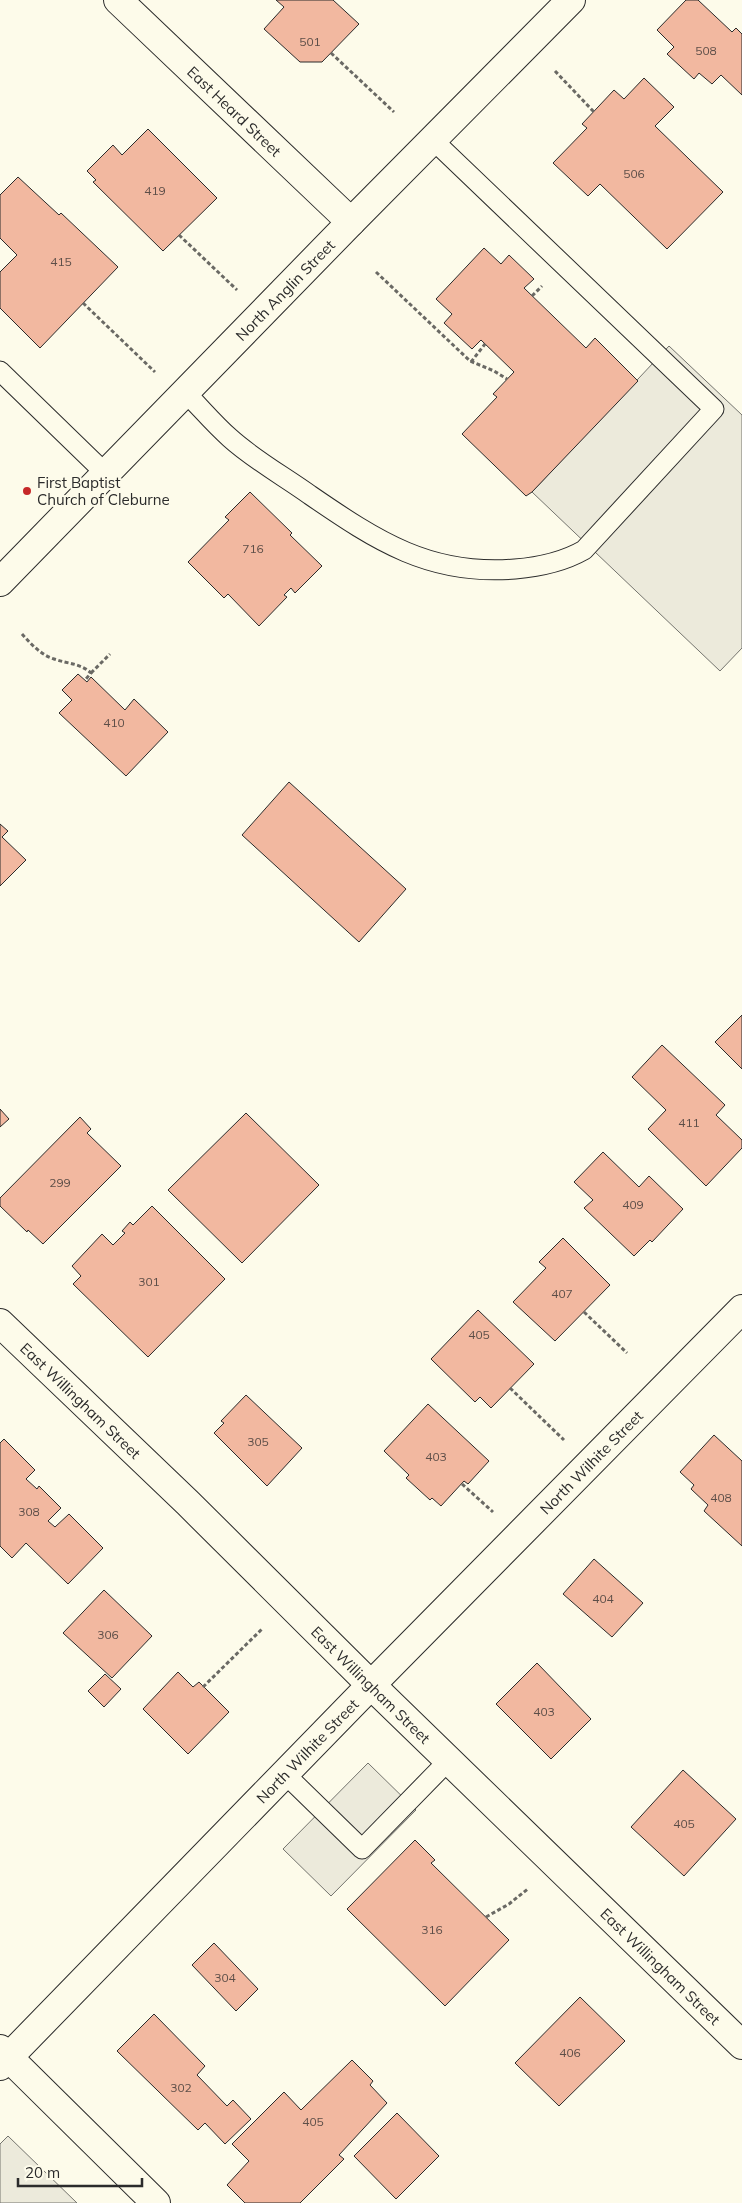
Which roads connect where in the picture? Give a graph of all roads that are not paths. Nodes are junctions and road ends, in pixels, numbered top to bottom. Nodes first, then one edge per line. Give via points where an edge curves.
1 (118, 0) edge
2 (570, 0) edge
3 (433, 140) junction
4 (351, 222) junction
5 (0, 371) edge
6 (183, 394) junction
7 (105, 473) junction
8 (0, 582) edge
9 (742, 1309) edge
10 (2, 1328) edge
11 (371, 1685) junction
12 (449, 1760) junction
13 (285, 1774) junction
14 (742, 2045) edge
15 (3, 2057) edge
16 (156, 2203) edge

1 - 4 street, East Heard Street
2 - 3 street, North Anglin Street
3 - 4 street, North Anglin Street
3 - 6 lane via 714,409 584,550 570,558 530,568 468,570 436,564 398,550 363,531 230,439
4 - 6 street, North Anglin Street
5 - 7 lane
6 - 7 street, North Anglin Street
7 - 8 street, North Anglin Street
9 - 11 street, North Wilhite Street
10 - 11 street, East Willingham Street via 188,1503
11 - 12 street, East Willingham Street
11 - 13 street, North Wilhite Street
12 - 13 lane via 362,1849
12 - 14 street, East Willingham Street
13 - 15 street, North Wilhite Street
15 - 16 street

